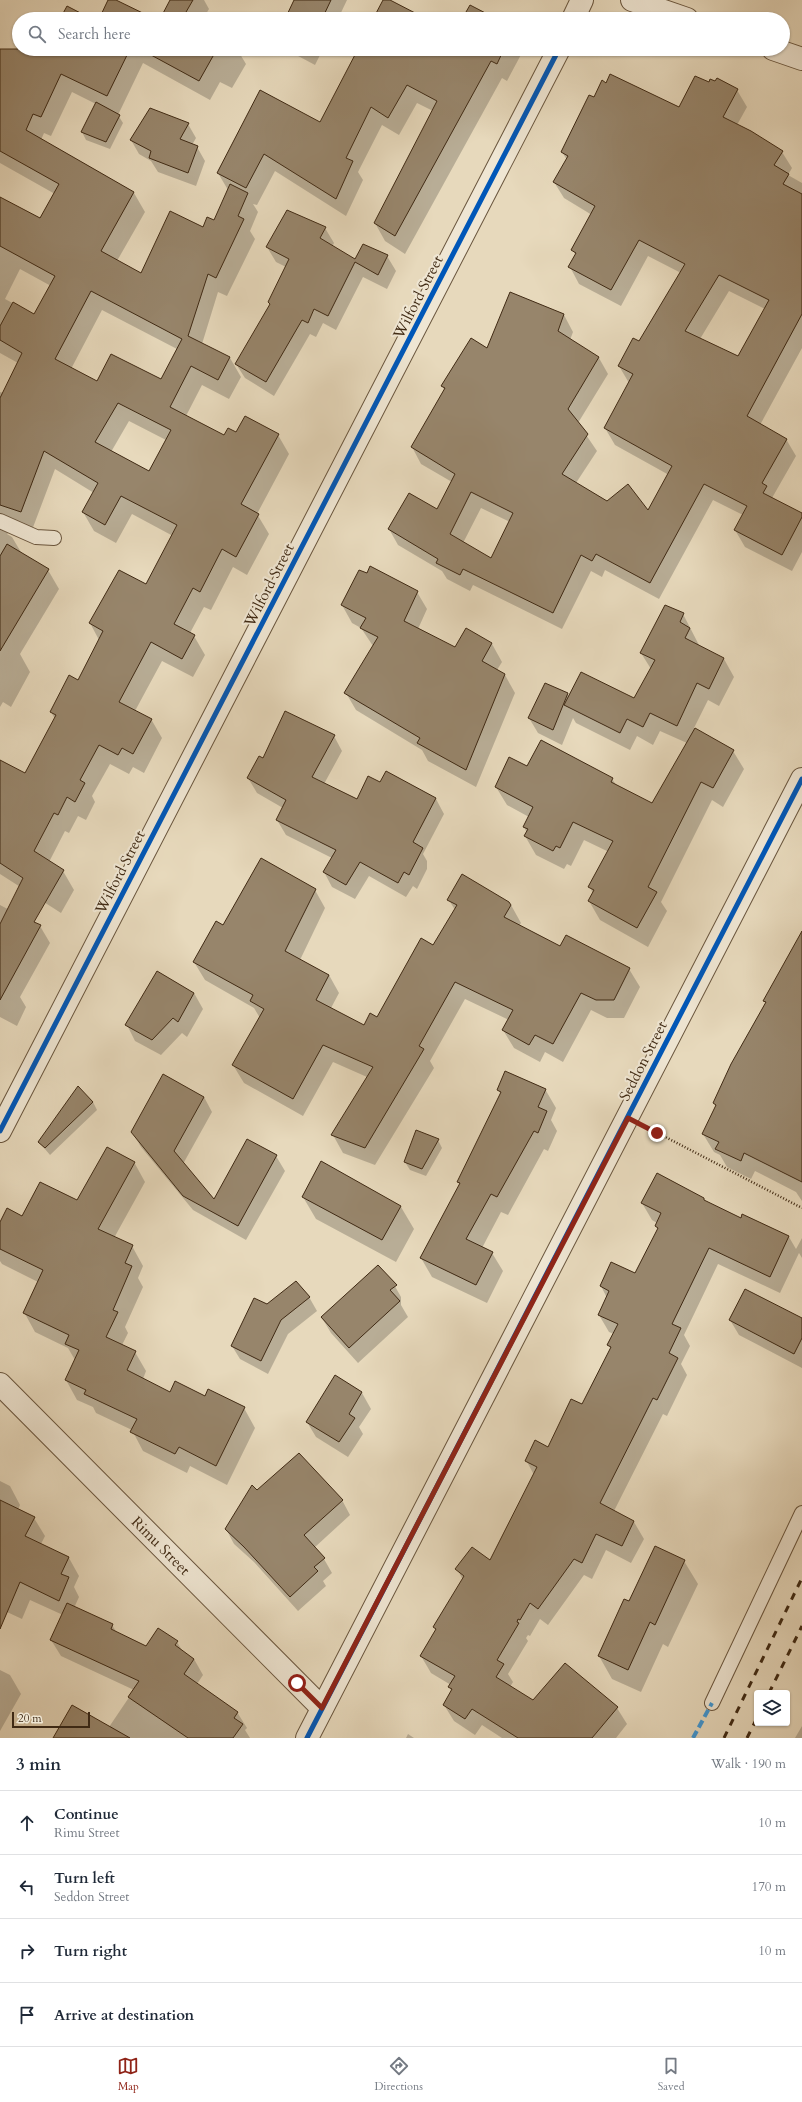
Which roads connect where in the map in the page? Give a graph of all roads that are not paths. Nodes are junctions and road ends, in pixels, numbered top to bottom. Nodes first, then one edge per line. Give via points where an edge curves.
1 (582, 0) edge
2 (632, 0) edge
3 (576, 12) edge
4 (667, 12) edge
5 (790, 55) edge
6 (555, 56) edge
7 (802, 59) edge
8 (0, 521) edge
9 (54, 538) dead end
10 (802, 779) edge
11 (0, 1131) edge
12 (0, 1384) edge
13 (802, 1513) edge
14 (712, 1703) dead end
15 (322, 1708) junction
16 (307, 1738) edge

1 - 3 street
2 - 4 street
5 - 7 street
6 - 11 street, Wilford Street
8 - 9 lane via 36,537
10 - 15 street, Seddon Street
12 - 15 street, Rimu Street
13 - 14 lane
15 - 16 street, Seddon Street

